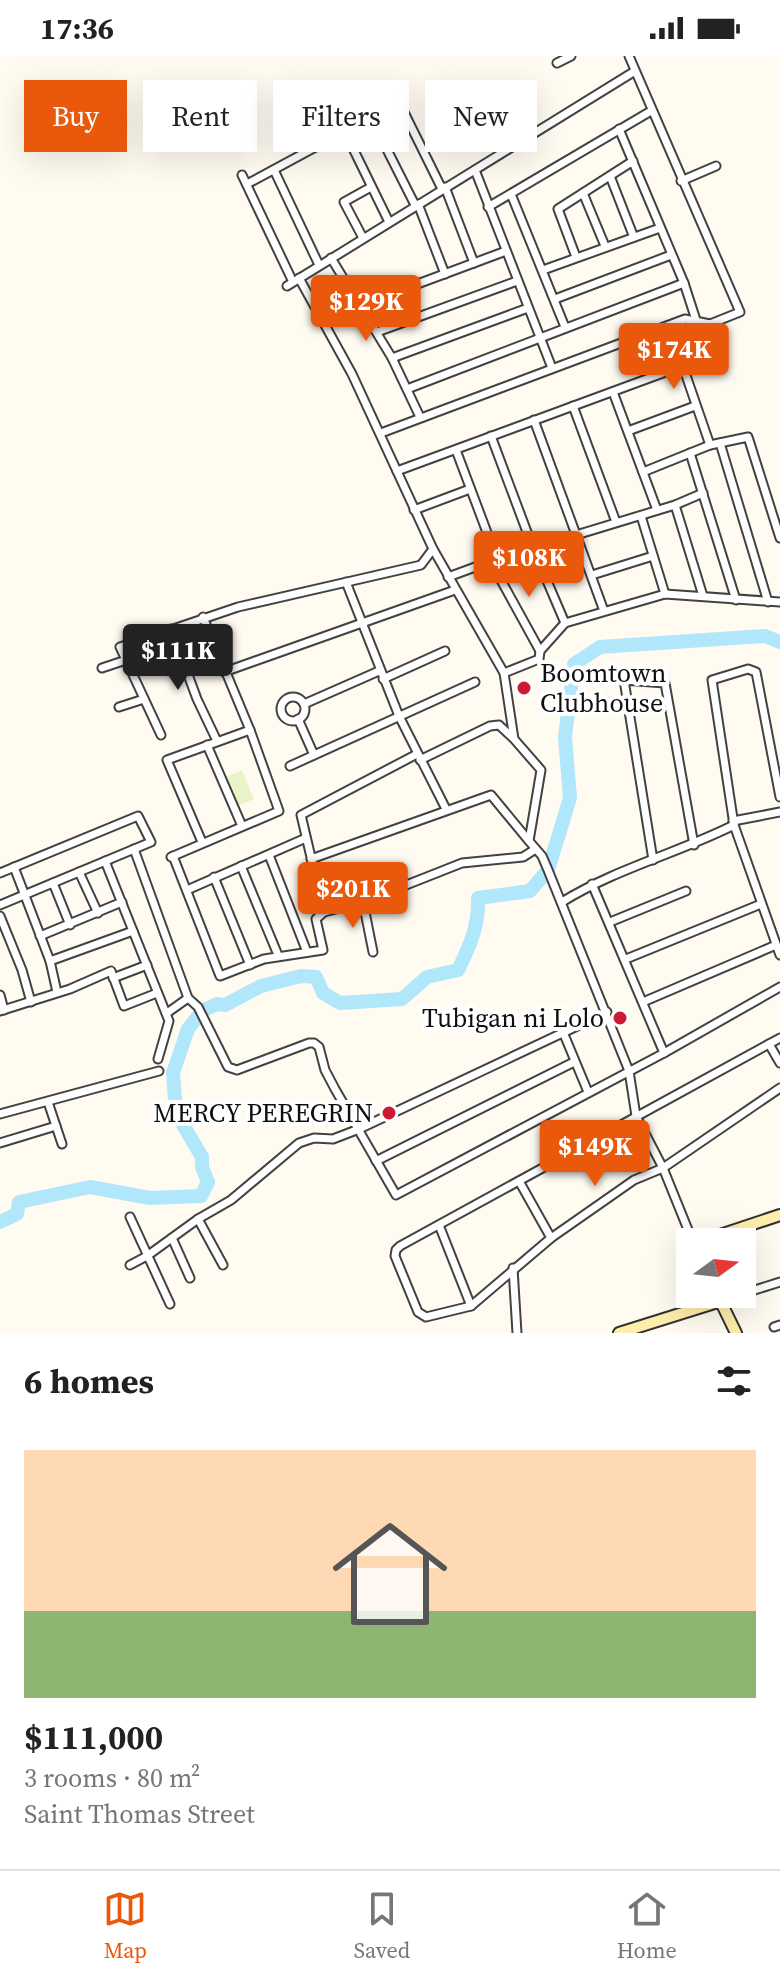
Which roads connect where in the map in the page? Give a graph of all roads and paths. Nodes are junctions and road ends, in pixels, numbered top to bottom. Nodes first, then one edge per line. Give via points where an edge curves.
1 (571, 56) edge
2 (629, 56) edge
3 (557, 63) dead end
4 (635, 71) junction
5 (651, 111) junction
6 (409, 121) edge
7 (619, 129) junction
8 (308, 152) edge
9 (354, 152) edge
10 (389, 152) edge
11 (633, 161) junction
12 (716, 166) dead end
13 (274, 170) junction
14 (475, 170) junction
15 (242, 175) dead end
16 (610, 176) junction
17 (681, 181) junction
18 (247, 184) junction
19 (371, 187) junction
20 (444, 188) junction
21 (583, 193) junction
22 (511, 194) junction
23 (416, 204) junction
24 (488, 207) junction
25 (389, 222) junction
26 (660, 228) junction
27 (633, 235) junction
28 (363, 238) junction
29 (605, 246) junction
30 (506, 251) junction
31 (671, 255) junction
32 (576, 257) junction
33 (331, 258) junction
34 (474, 263) junction
35 (319, 265) junction
36 (543, 270) junction
37 (445, 274) junction
38 (517, 281) junction
39 (292, 282) junction
40 (684, 283) junction
41 (555, 299) junction
42 (361, 305) junction
43 (528, 308) junction
44 (696, 320) junction
45 (669, 326) junction
46 (565, 327) junction
47 (377, 332) junction
48 (540, 337) junction
49 (392, 358) junction
50 (682, 366) junction
51 (552, 368) junction
52 (407, 389) junction
53 (613, 392) junction
54 (573, 406) junction
55 (695, 406) junction
56 (420, 417) junction
57 (534, 420) junction
58 (628, 431) junction
59 (381, 433) junction
60 (491, 436) junction
61 (720, 443) junction
62 (710, 445) junction
63 (456, 450) junction
64 (690, 453) junction
65 (397, 471) junction
66 (643, 472) junction
67 (470, 489) junction
68 (703, 493) junction
69 (675, 505) junction
70 (414, 510) junction
71 (657, 510) junction
72 (641, 516) junction
73 (616, 522) junction
74 (577, 536) junction
75 (780, 538) edge
76 (533, 548) junction
77 (433, 549) junction
78 (653, 556) junction
79 (494, 560) junction
80 (592, 575) junction
81 (448, 577) junction
82 (346, 582) junction
83 (455, 590) junction
84 (665, 594) junction
85 (703, 596) junction
86 (736, 600) junction
87 (768, 602) junction
88 (780, 602) edge
89 (604, 611) junction
90 (203, 617) junction
91 (361, 623) junction
92 (565, 623) junction
93 (171, 629) junction
94 (445, 651) dead end
95 (540, 651) junction
96 (126, 660) junction
97 (102, 668) dead end
98 (224, 672) junction
99 (504, 673) junction
100 (381, 675) junction
101 (475, 682) dead end
102 (144, 699) junction
103 (304, 704) junction
104 (119, 707) dead end
105 (399, 716) junction
106 (298, 719) junction
107 (250, 730) junction
108 (161, 735) dead end
109 (514, 739) junction
110 (217, 741) junction
111 (207, 745) junction
112 (314, 755) junction
113 (418, 757) junction
114 (290, 766) dead end
115 (780, 797) edge
116 (446, 809) junction
117 (780, 812) edge
118 (733, 823) junction
119 (242, 826) junction
120 (306, 838) junction
121 (529, 841) junction
122 (202, 842) junction
123 (694, 845) junction
124 (134, 849) junction
125 (534, 850) junction
126 (269, 855) junction
127 (311, 859) junction
128 (653, 860) junction
129 (105, 861) junction
130 (241, 866) junction
131 (14, 867) junction
132 (79, 872) junction
133 (0, 873) edge
134 (214, 877) junction
135 (53, 883) junction
136 (592, 884) junction
137 (187, 890) junction
138 (686, 891) dead end
139 (24, 894) junction
140 (122, 902) junction
141 (363, 902) junction
142 (562, 902) junction
143 (761, 904) junction
144 (0, 905) edge
145 (324, 912) junction
146 (98, 913) junction
147 (0, 916) edge
148 (610, 922) junction
149 (70, 925) junction
150 (133, 931) junction
151 (40, 936) junction
152 (776, 945) junction
153 (307, 952) junction
154 (373, 952) dead end
155 (278, 955) junction
156 (780, 955) edge
157 (626, 959) junction
158 (50, 961) junction
159 (147, 965) junction
160 (250, 965) junction
161 (113, 978) junction
162 (780, 987) edge
163 (57, 992) junction
164 (157, 993) junction
165 (0, 995) edge
166 (188, 998) junction
167 (31, 1002) junction
168 (643, 1002) junction
169 (2, 1010) edge
170 (607, 1012) junction
171 (167, 1013) junction
172 (563, 1032) junction
173 (780, 1038) edge
174 (769, 1044) junction
175 (664, 1053) junction
176 (158, 1059) dead end
177 (574, 1062) junction
178 (780, 1063) edge
179 (159, 1071) dead end
180 (629, 1071) junction
181 (780, 1088) edge
182 (588, 1092) junction
183 (48, 1102) junction
184 (0, 1114) edge
185 (636, 1116) junction
186 (56, 1126) junction
187 (359, 1129) junction
188 (0, 1143) edge
189 (62, 1144) dead end
190 (376, 1161) junction
191 (663, 1168) junction
192 (519, 1181) junction
193 (780, 1215) edge
194 (130, 1217) dead end
195 (198, 1219) junction
196 (439, 1225) junction
197 (690, 1228) edge
198 (740, 1228) edge
199 (172, 1238) junction
200 (551, 1238) junction
201 (147, 1256) junction
202 (130, 1265) dead end
203 (223, 1265) dead end
204 (513, 1268) junction
205 (190, 1278) dead end
206 (780, 1282) edge
207 (756, 1290) edge
208 (170, 1304) dead end
209 (471, 1306) junction
210 (688, 1308) edge
211 (724, 1308) edge
212 (517, 1333) edge
213 (619, 1333) edge
214 (736, 1333) edge

1 - 3 street
2 - 4 street
4 - 5 street
4 - 14 street
5 - 7 street
5 - 17 street
6 - 20 street
7 - 11 street
7 - 22 street
8 - 13 street
9 - 19 street
10 - 23 street
11 - 16 street
11 - 26 street
12 - 17 street
13 - 18 street
13 - 35 street
14 - 20 street
14 - 24 street
15 - 18 street
16 - 21 street
16 - 27 street
17 - 44 street via 740,312 710,324
18 - 39 street
19 - 25 street
19 - 28 street via 344,202
20 - 23 street
20 - 34 street
21 - 29 street
21 - 32 street via 558,209
22 - 24 street
22 - 36 street
23 - 25 street
23 - 37 street
24 - 30 street
25 - 28 street
26 - 27 street
26 - 31 street
27 - 29 street
28 - 33 street
29 - 32 street
30 - 34 street
30 - 38 street
31 - 40 street
31 - 41 street
32 - 36 street
33 - 35 street
33 - 42 street
34 - 37 street
35 - 39 street
36 - 41 street
37 - 42 street
38 - 43 street
38 - 47 street
39 - 59 street via 352,374
40 - 44 street
40 - 46 street
41 - 46 street
42 - 47 street
43 - 48 street
43 - 49 street
44 - 45 street
45 - 50 street
45 - 51 street
46 - 48 street
47 - 49 street
48 - 51 street
48 - 52 street
49 - 52 street
50 - 53 street
50 - 55 street
51 - 56 street
52 - 56 street
53 - 54 street
53 - 58 street
54 - 57 street
54 - 73 street
55 - 58 street
55 - 62 street
56 - 59 street
57 - 60 street
57 - 74 street
58 - 66 street
59 - 65 street
60 - 63 street
60 - 76 street
61 - 62 street
61 - 75 street via 748,437
61 - 87 street
62 - 64 street
63 - 65 street
63 - 67 street
64 - 66 street
64 - 68 street
65 - 70 street
66 - 71 street
67 - 70 street
67 - 79 street
68 - 69 street
68 - 86 street
69 - 71 street
69 - 85 street
70 - 77 street
71 - 72 street
72 - 73 street
72 - 78 street
73 - 74 street
74 - 76 street
74 - 80 street
76 - 79 street
76 - 92 street
77 - 81 street
77 - 82 street via 421,565
78 - 80 street
78 - 84 street
79 - 81 street
79 - 95 street
80 - 89 street
81 - 83 street
82 - 90 street
82 - 91 street
83 - 91 street
83 - 99 street
84 - 85 street
84 - 89 street
85 - 86 street
86 - 87 street
87 - 88 street
89 - 92 street
90 - 93 street
90 - 98 street
91 - 98 street
91 - 100 street
92 - 95 street
93 - 96 street via 120,647
93 - 110 street
94 - 100 street
95 - 99 street via 539,659
96 - 97 street
96 - 102 street
98 - 107 street
99 - 109 street
100 - 103 street
100 - 105 street
101 - 105 street
102 - 104 street
102 - 108 street
103 - 106 street
103 - 106 street via 293,697 282,704 285,717
105 - 112 street
105 - 113 street
106 - 112 street
107 - 110 street
107 - 119 street via 279,811
109 - 113 street via 499,725 490,726
109 - 121 street via 541,770
110 - 111 street
111 - 119 street
111 - 122 street via 167,760
112 - 114 street
113 - 116 street
113 - 120 street via 301,815
115 - 118 street via 756,672 748,669 712,680
116 - 121 street via 491,795
116 - 127 street
117 - 118 street
118 - 123 street
118 - 143 street
119 - 122 street
120 - 126 street
120 - 127 street
121 - 125 street
122 - 137 street via 171,857
123 - 128 street
123 - 128 street via 665,683 624,680
124 - 129 street
124 - 131 street via 151,842 138,816
124 - 166 street
125 - 141 street via 523,857 462,863
125 - 142 street via 542,856
126 - 130 street
126 - 153 street
127 - 145 street
128 - 136 street
129 - 132 street
129 - 140 street
130 - 134 street
130 - 155 street
131 - 133 street
131 - 139 street
132 - 135 street
132 - 146 street
134 - 137 street
134 - 160 street
135 - 139 street
135 - 149 street
136 - 142 street
136 - 148 street
137 - 160 street via 220,976
138 - 148 street
139 - 144 street
139 - 151 street
140 - 146 street
140 - 150 street
141 - 145 street
141 - 154 street
142 - 170 street
143 - 152 street
143 - 157 street
145 - 153 street via 316,919 323,950
146 - 149 street
147 - 167 street
148 - 157 street
149 - 151 street
150 - 158 street
150 - 159 street
151 - 158 street
152 - 156 street
152 - 168 street
153 - 155 street
155 - 160 street
157 - 168 street
158 - 163 street
159 - 161 street
159 - 164 street
161 - 163 street via 111,971
161 - 164 street via 124,1006
162 - 175 street
163 - 167 street
164 - 171 street
165 - 169 street
166 - 171 street
166 - 187 street via 232,1070 314,1043
167 - 169 street
168 - 175 street
170 - 172 street
170 - 180 street
171 - 176 street
172 - 177 street
172 - 187 street
173 - 174 street
174 - 178 street
174 - 185 street
175 - 180 street
177 - 182 street
177 - 190 street
179 - 183 street
180 - 182 street
180 - 185 street
181 - 191 street
182 - 190 street via 396,1195
183 - 184 street
183 - 186 street
185 - 191 street
185 - 192 street
186 - 188 street
186 - 189 street
187 - 190 street
187 - 195 street via 299,1143 242,1192
191 - 197 street
191 - 200 street via 634,1180
192 - 196 street
192 - 200 street
193 - 198 street
194 - 201 street
195 - 199 street
195 - 203 street
196 - 209 street
196 - 209 street via 396,1250 395,1256 418,1312 426,1317
199 - 201 street
199 - 205 street
200 - 204 street
201 - 202 street
201 - 208 street
204 - 209 street
204 - 212 street
206 - 207 street
210 - 213 street
211 - 214 street

